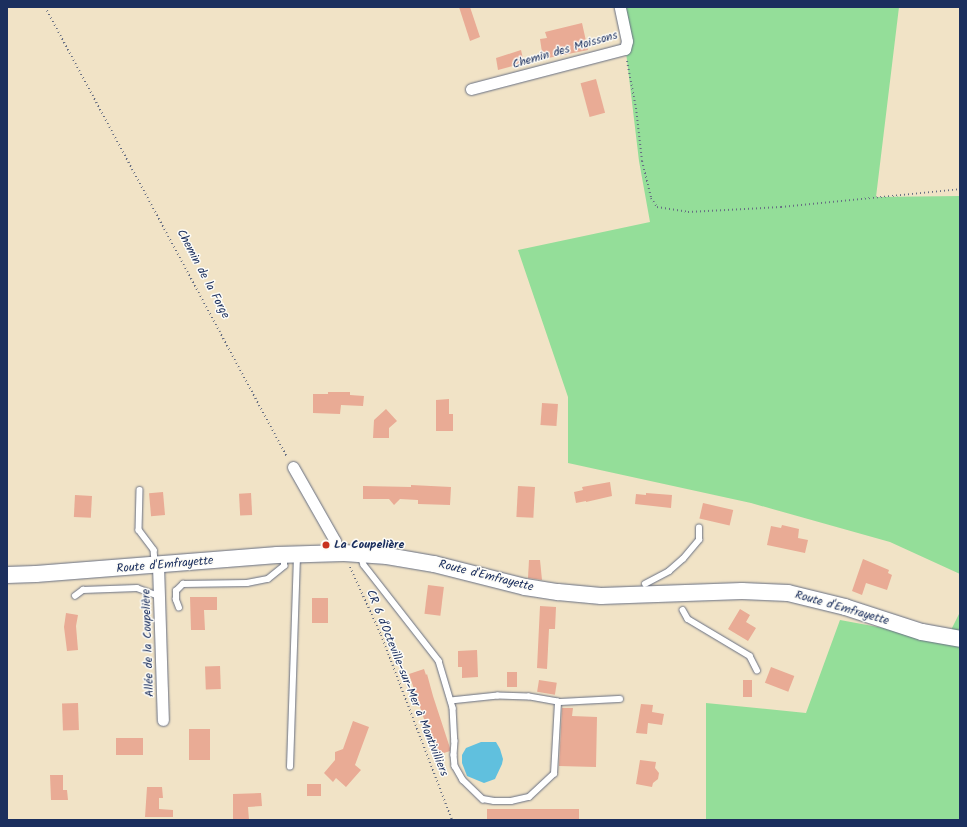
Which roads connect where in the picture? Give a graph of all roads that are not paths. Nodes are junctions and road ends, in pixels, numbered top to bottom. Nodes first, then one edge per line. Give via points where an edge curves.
1 (620, 7) edge
2 (472, 89) dead end
3 (293, 466) road end
4 (140, 490) dead end
5 (699, 528) dead end
6 (340, 553) junction
7 (361, 554) junction
8 (290, 555) junction
9 (157, 566) junction
10 (7, 575) edge
11 (645, 584) dead end
12 (75, 596) dead end
13 (159, 596) junction
14 (179, 608) dead end
15 (683, 610) dead end
16 (960, 639) edge
17 (757, 670) dead end
18 (620, 699) dead end
19 (451, 701) junction
20 (558, 702) junction
21 (163, 720) dead end
22 (290, 767) dead end

1 - 2 street, Chemin des Moissons via 627,41 626,50
3 - 6 street
4 - 9 lane via 139,530 154,550
5 - 11 lane via 698,540 683,559 669,571
6 - 7 street, Route d'Emfrayette
6 - 8 street, Route d'Emfrayette
7 - 16 street, Route d'Emfrayette via 434,564 525,587 558,592 601,596 742,591 788,594 845,607 922,632
7 - 19 lane via 364,565 439,661
8 - 9 street, Route d'Emfrayette
8 - 14 lane via 284,566 268,579 247,583 183,584 176,591
8 - 22 lane
9 - 10 street, Route d'Emfrayette
9 - 13 street, Allée de la Coupelière
12 - 13 lane via 83,590 137,588
13 - 21 street, Allée de la Coupelière
15 - 17 lane via 688,619 750,656
18 - 20 lane
19 - 20 lane via 498,696 530,697
19 - 20 lane via 455,766 463,780 474,791 483,799 494,801 529,797 554,774

